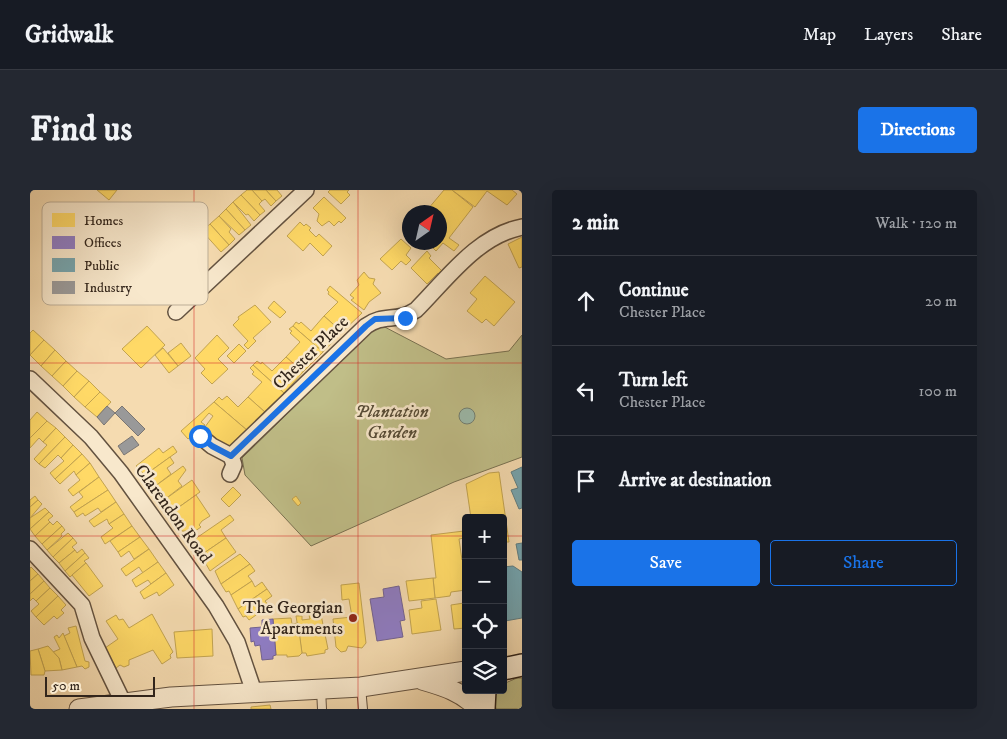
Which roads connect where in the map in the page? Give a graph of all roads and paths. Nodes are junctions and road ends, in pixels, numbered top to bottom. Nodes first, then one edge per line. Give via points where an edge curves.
1 (306, 190) edge
2 (522, 227) edge
3 (208, 282) edge
4 (183, 305) edge
5 (176, 312) dead end
6 (30, 379) edge
7 (200, 436) dead end
8 (231, 456) junction
9 (230, 474) dead end
10 (30, 549) edge
11 (462, 672) edge
12 (413, 678) junction
13 (361, 687) junction
14 (321, 688) junction
15 (254, 692) junction
16 (485, 694) edge
17 (123, 702) junction
18 (79, 709) edge
19 (322, 709) edge
20 (363, 709) edge
21 (478, 709) edge
22 (484, 709) edge

1 - 3 street
2 - 8 street, Chester Place via 506,230 484,241 405,318 375,319 366,326
4 - 5 street
6 - 15 street, Clarendon Road via 91,437 126,480 216,606 237,642
7 - 8 street
8 - 9 street via 234,465
10 - 17 street via 82,605 92,638
11 - 12 street
12 - 13 street
12 - 21 street via 447,687
13 - 14 street
13 - 20 lane
14 - 15 street
14 - 19 lane
15 - 17 street
16 - 22 main road
17 - 18 street

